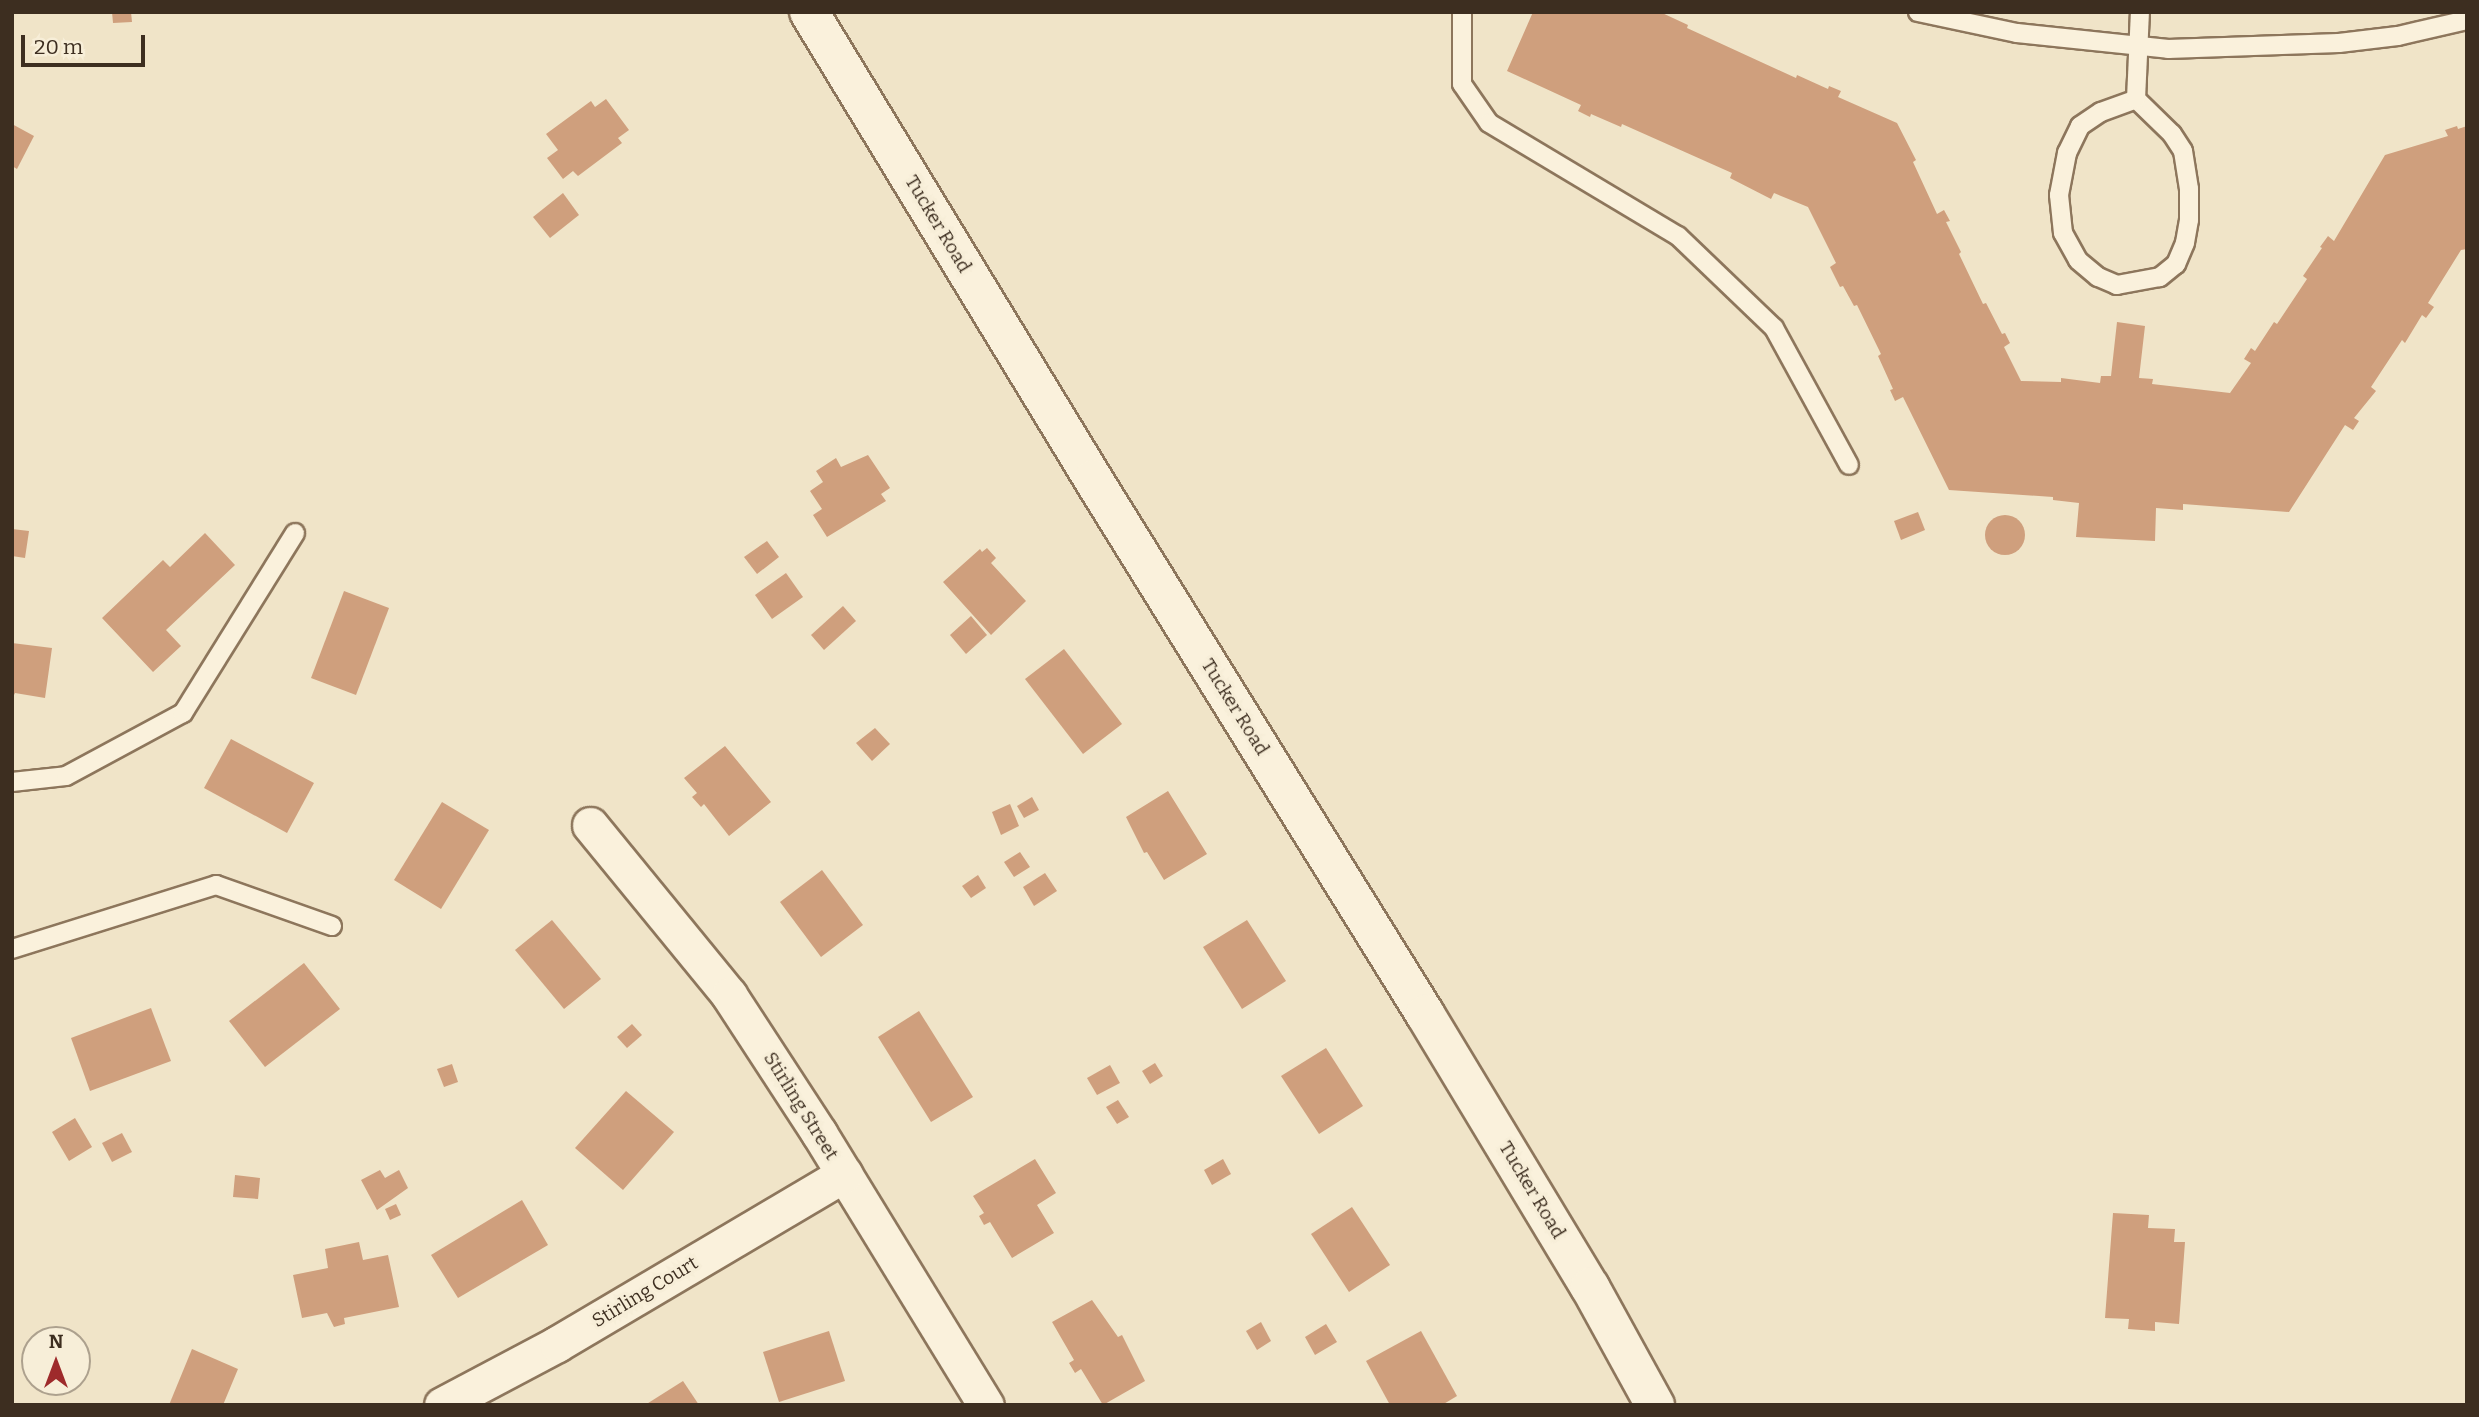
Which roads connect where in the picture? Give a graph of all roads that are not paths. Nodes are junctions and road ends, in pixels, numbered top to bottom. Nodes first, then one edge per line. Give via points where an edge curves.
1 (809, 12) edge
2 (1462, 12) edge
3 (1918, 12) edge
4 (2140, 12) edge
5 (2467, 20) edge
6 (2138, 45) junction
7 (2136, 99) junction
8 (1849, 465) dead end
9 (295, 533) dead end
10 (12, 782) edge
11 (590, 825) dead end
12 (332, 926) dead end
13 (12, 949) edge
14 (844, 1174) junction
15 (442, 1405) edge
16 (986, 1405) edge
17 (1655, 1405) edge

1 - 17 street, Tucker Road via 1425,1014 1590,1287
2 - 8 lane via 1462,84 1489,123 1678,236 1774,328
3 - 6 lane via 2017,33
4 - 6 lane
5 - 6 lane via 2398,36 2339,43 2168,49
6 - 7 lane
7 - 7 lane via 2183,151 2189,220 2176,264 2160,277 2117,285 2098,277 2078,260 2063,233 2059,195 2067,153 2080,126
9 - 10 lane via 183,713 66,776
11 - 14 street, Stirling Street via 729,995
12 - 13 lane via 216,885
14 - 15 street, Stirling Court via 557,1344
14 - 16 street, Stirling Street

